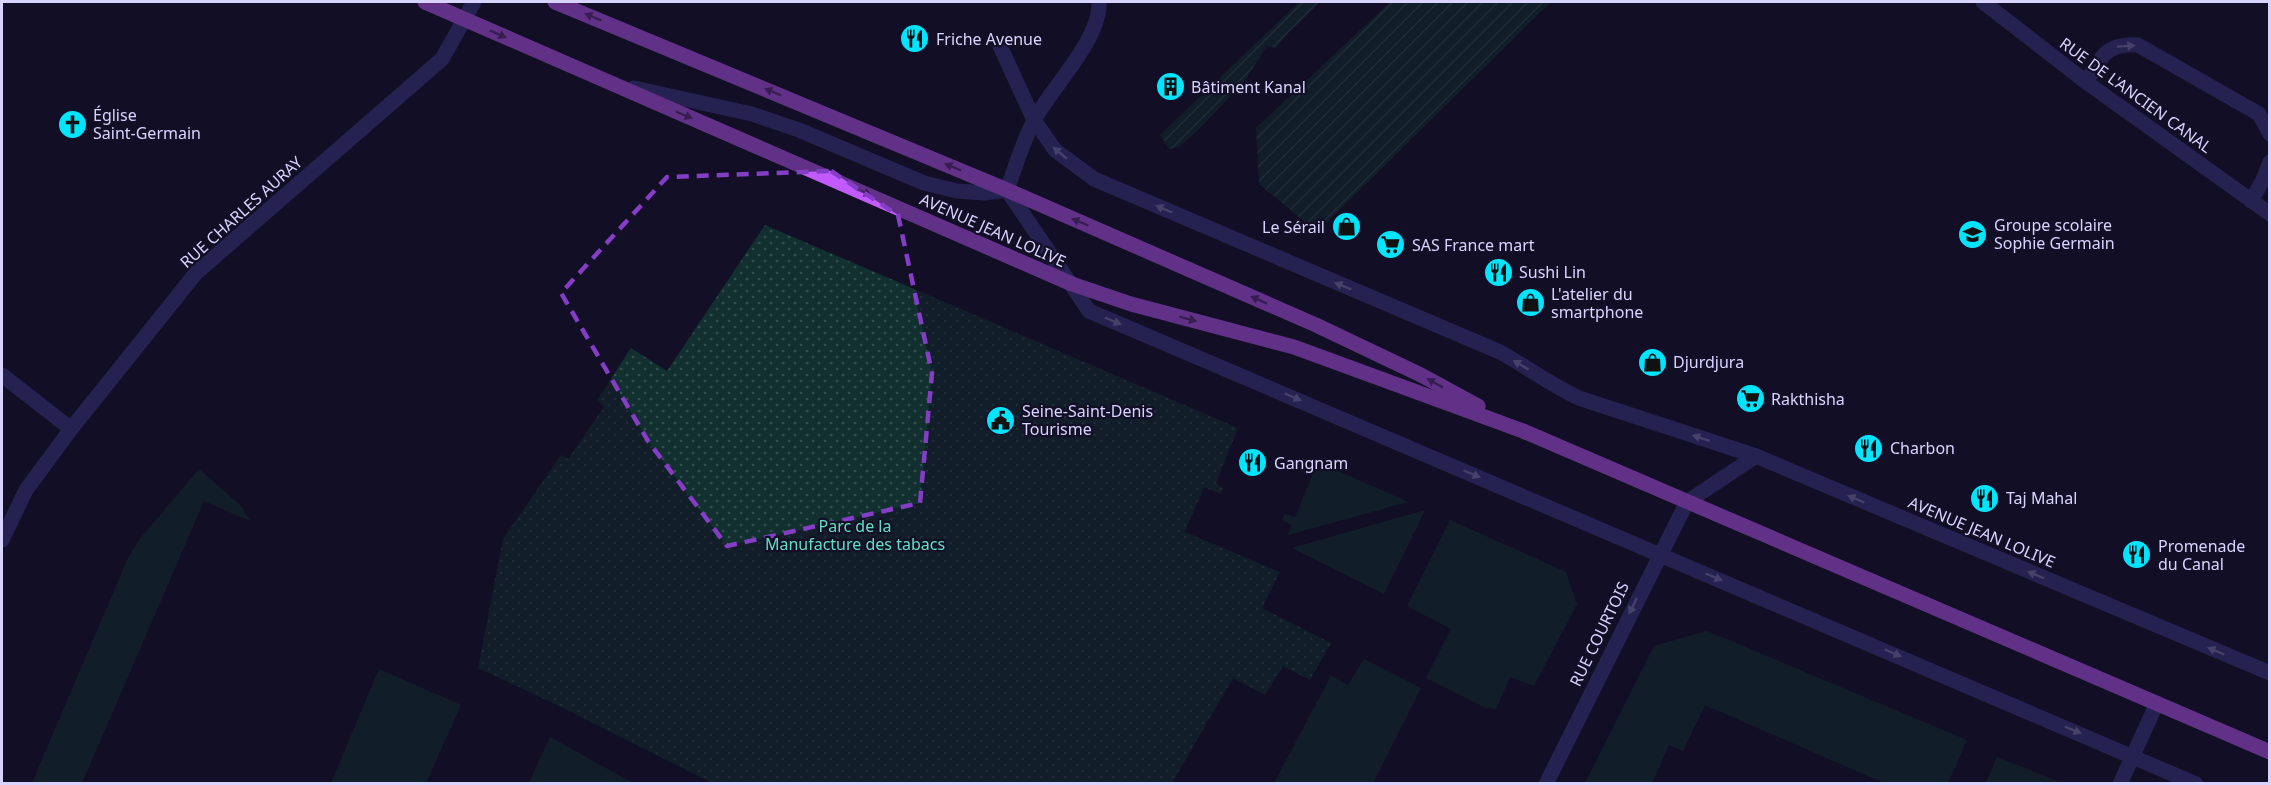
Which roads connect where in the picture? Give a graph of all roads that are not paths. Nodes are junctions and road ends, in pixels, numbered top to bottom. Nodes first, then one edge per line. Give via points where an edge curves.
1 (425, 2) edge
2 (474, 2) edge
3 (555, 2) edge
4 (1099, 2) edge
5 (1983, 2) edge
6 (465, 19) junction
7 (1000, 46) dead end
8 (591, 76) junction
9 (2085, 82) junction
10 (2264, 117) edge
11 (1034, 120) junction
12 (2270, 134) edge
13 (2270, 162) edge
14 (1007, 190) junction
15 (2251, 201) junction
16 (2270, 214) edge
17 (1072, 284) junction
18 (2, 375) edge
19 (71, 429) junction
20 (1523, 431) junction
21 (1756, 456) junction
22 (1687, 502) junction
23 (2, 540) edge
24 (1660, 554) junction
25 (2270, 673) edge
26 (2157, 703) junction
27 (2270, 752) edge
28 (2133, 756) junction
29 (1546, 783) edge
30 (2120, 783) edge
31 (2196, 783) edge

1 - 6 main road, AVENUE JEAN LOLIVE
2 - 6 street
14 -> 3 main road, AVENUE JEAN LOLIVE
4 - 11 street via 1093,31
5 - 9 street, RUE DE L'ANCIEN CANAL
6 -> 8 main road, AVENUE JEAN LOLIVE
6 - 19 street, RUE CHARLES AURAY via 442,59 196,273
7 - 11 street, AVENUE JEAN LOLIVE
8 - 14 street via 753,114 924,183 957,191
8 -> 17 main road, AVENUE JEAN LOLIVE
9 -> 10 street via 2109,49 2123,44 2138,45
9 - 15 street, RUE DE L'ANCIEN CANAL
10 - 12 street
11 - 14 street
21 -> 11 street, AVENUE JEAN LOLIVE via 1579,398 1500,352 1094,179 1055,150
13 - 15 street
14 - 17 street
20 -> 14 main road, AVENUE JEAN LOLIVE via 1421,375 1316,325
15 - 16 street, RUE DE L'ANCIEN CANAL
17 -> 20 main road, AVENUE JEAN LOLIVE via 1131,304 1294,347
17 -> 24 street via 1089,311
18 - 19 street
19 - 23 street, RUE CHARLES AURAY via 26,490
20 - 22 main road, AVENUE JEAN LOLIVE
21 - 22 street
25 -> 21 street, AVENUE JEAN LOLIVE
22 - 24 street, RUE COURTOIS
22 - 26 main road, AVENUE JEAN LOLIVE
24 -> 28 street
24 -> 29 street, RUE COURTOIS
26 - 27 main road, AVENUE JEAN LOLIVE
26 - 28 street
28 - 30 street
28 - 31 street

